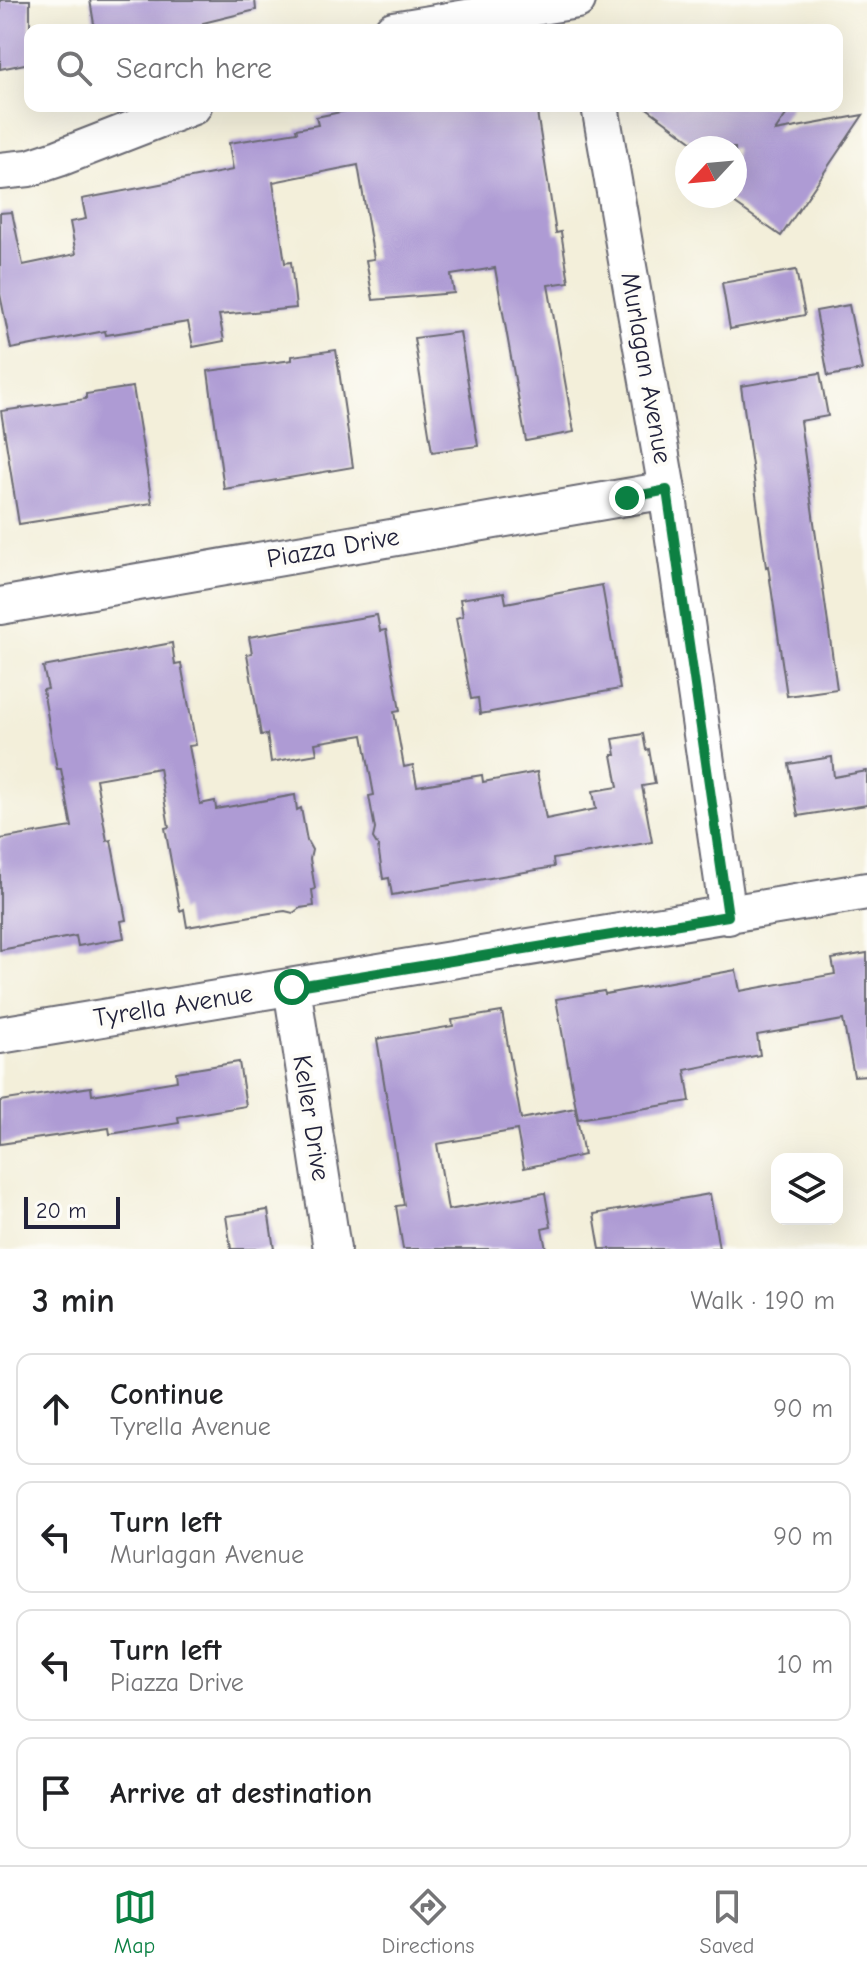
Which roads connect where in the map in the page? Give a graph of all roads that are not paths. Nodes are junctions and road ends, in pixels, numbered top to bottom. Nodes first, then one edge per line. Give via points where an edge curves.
1 (579, 0) edge
2 (430, 24) edge
3 (585, 24) edge
4 (178, 112) edge
5 (601, 112) edge
6 (0, 171) edge
7 (667, 490) junction
8 (0, 606) edge
9 (867, 891) edge
10 (728, 916) junction
11 (292, 987) junction
12 (0, 1035) edge
13 (332, 1249) edge

1 - 2 street
1 - 3 street
4 - 6 street via 29,168
5 - 7 street, Murlagan Avenue
7 - 8 street, Piazza Drive
7 - 10 street, Murlagan Avenue
9 - 10 street, Tyrella Avenue
10 - 11 street, Tyrella Avenue
11 - 12 street, Tyrella Avenue
11 - 13 street, Keller Drive

